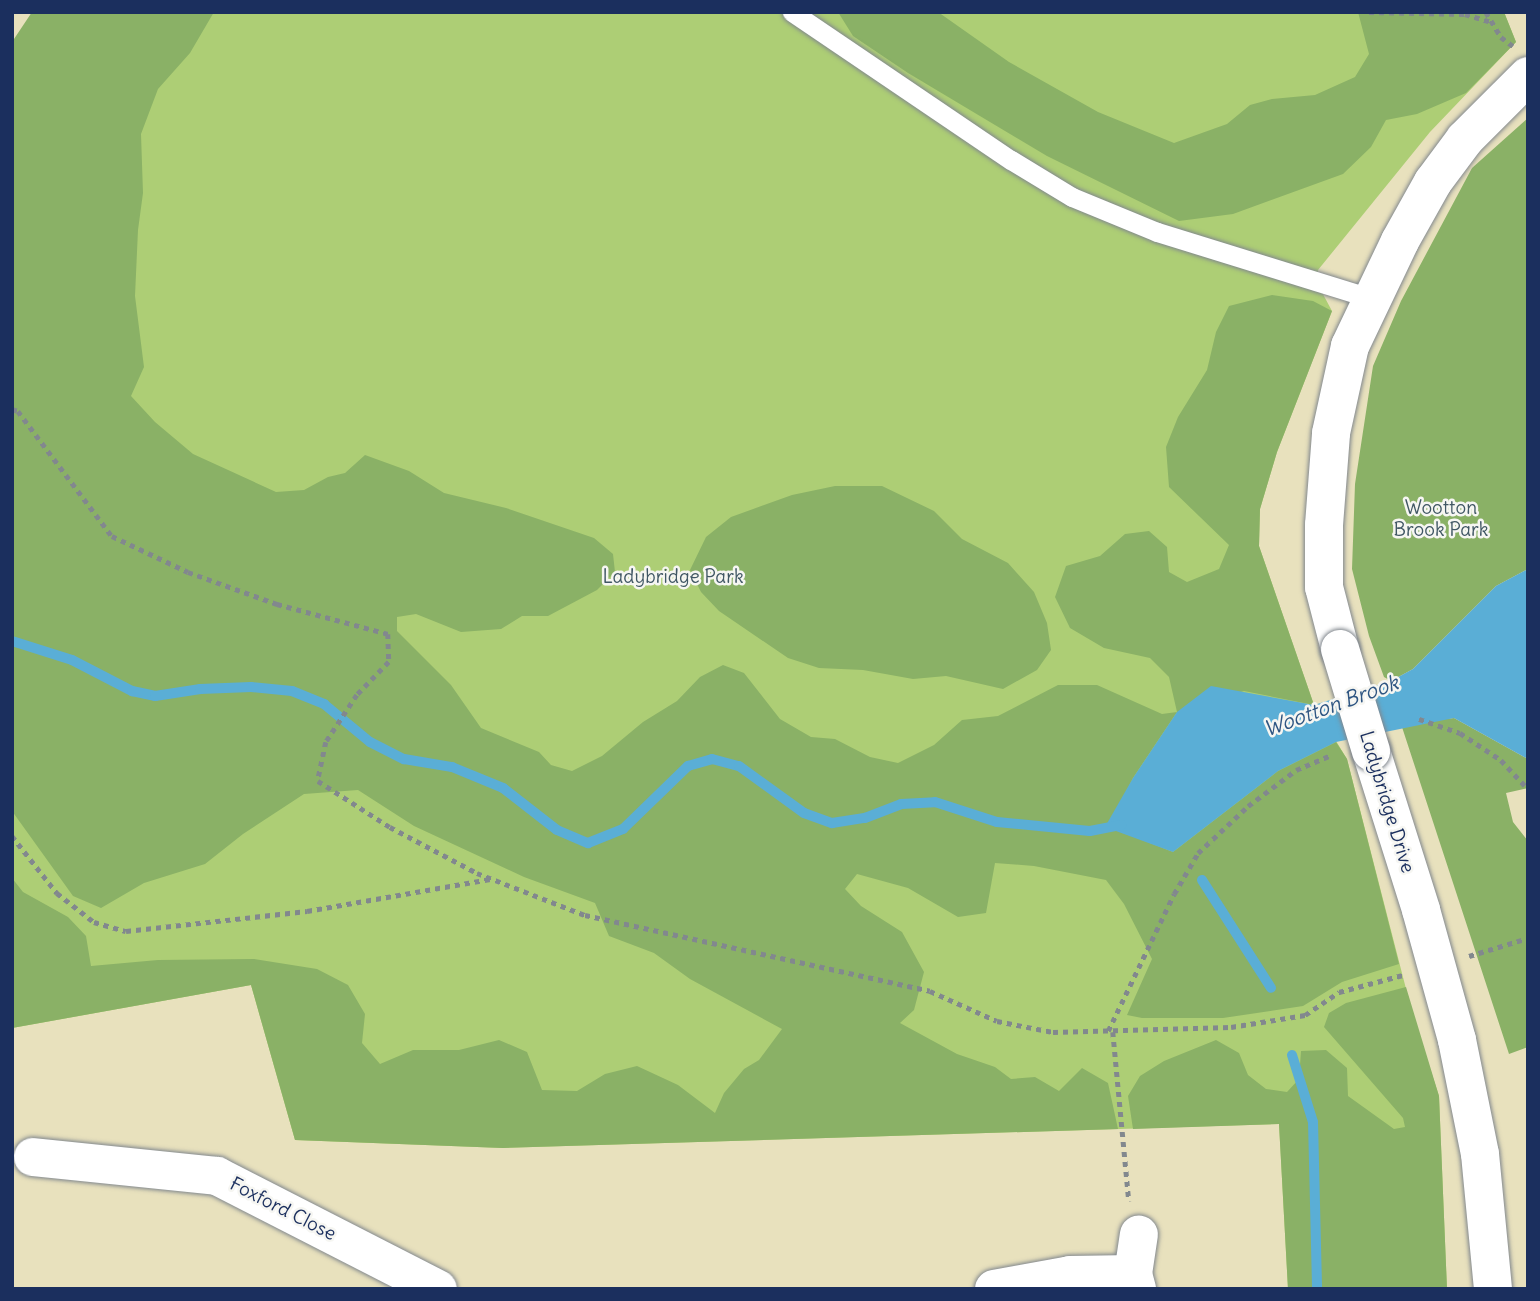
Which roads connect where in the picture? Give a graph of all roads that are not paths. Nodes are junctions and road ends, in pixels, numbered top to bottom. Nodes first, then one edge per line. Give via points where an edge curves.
1 (792, 12) edge
2 (1523, 63) edge
3 (1373, 299) junction
4 (33, 1157) dead end
5 (1139, 1234) road end
6 (1135, 1282) edge
7 (438, 1289) edge
8 (993, 1289) edge
9 (1493, 1289) edge

1 - 3 lane via 1072,197 1157,232
2 - 3 street, Ladybridge Drive via 1433,182
3 - 9 street, Ladybridge Drive, bridge via 1350,346 1331,433 1324,587 1457,1040 1480,1154
4 - 7 street, Foxford Close via 217,1176
5 - 6 street
6 - 8 street via 1070,1275

